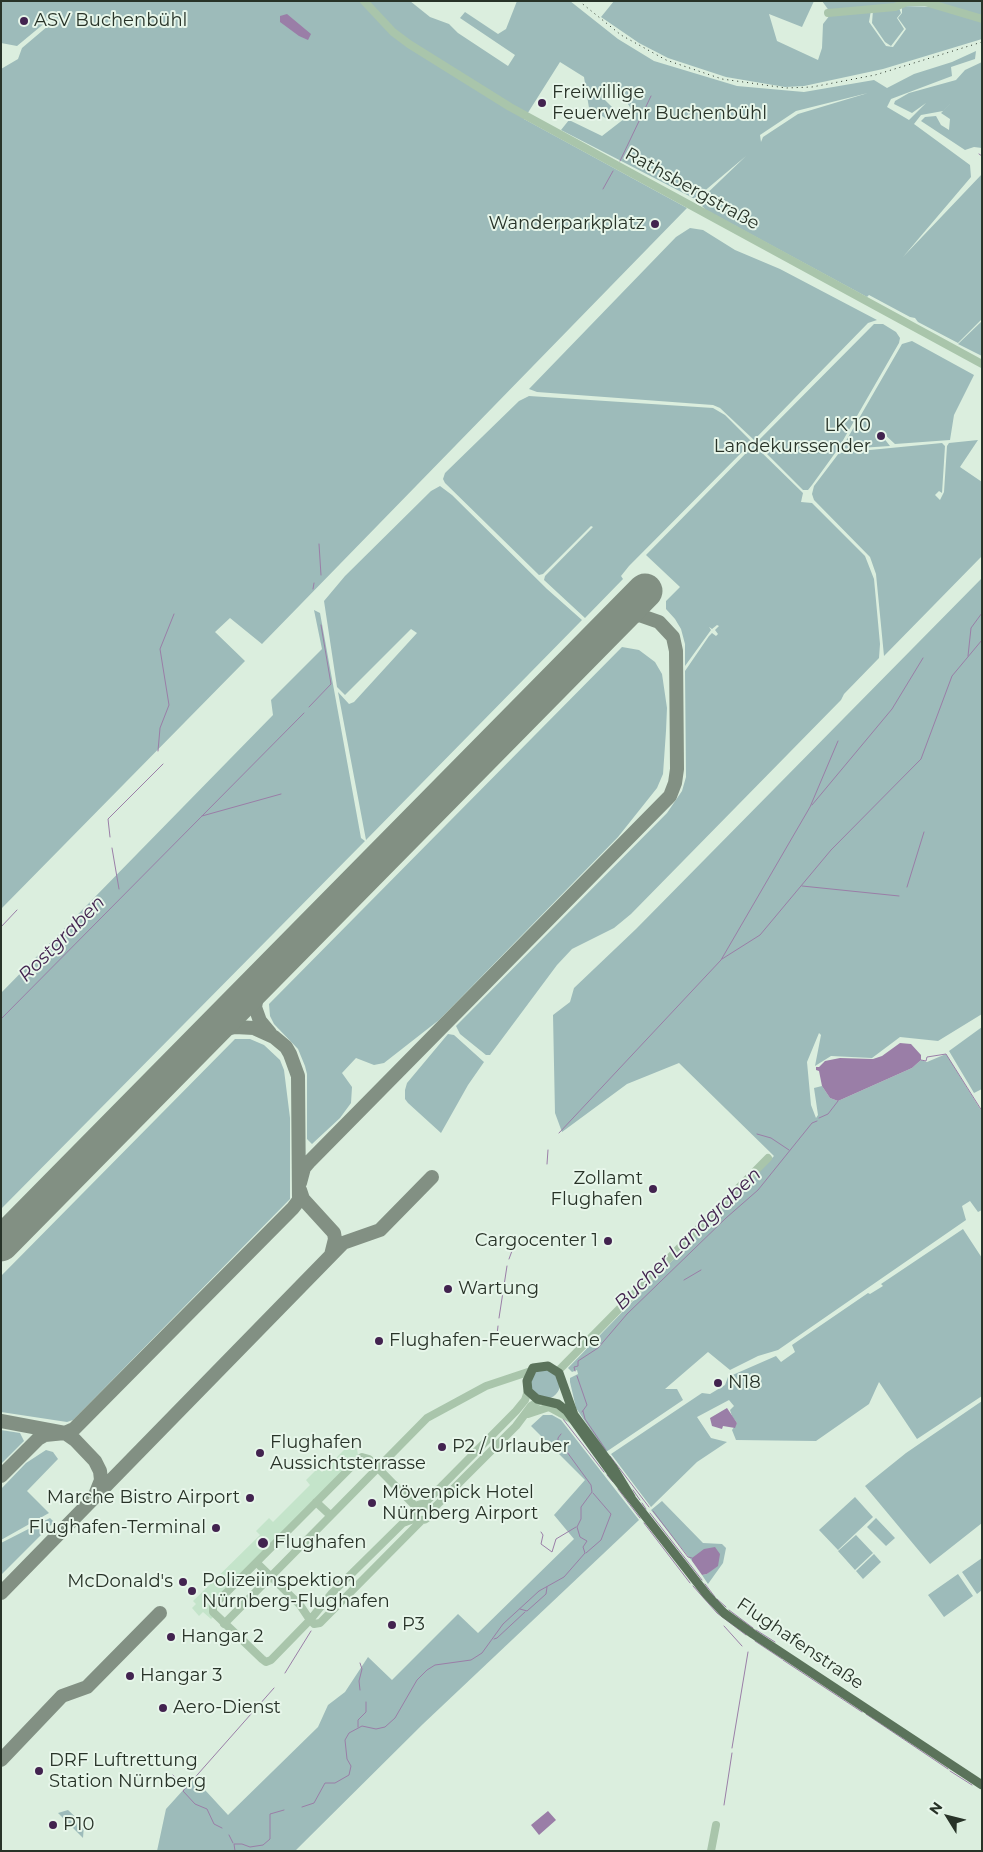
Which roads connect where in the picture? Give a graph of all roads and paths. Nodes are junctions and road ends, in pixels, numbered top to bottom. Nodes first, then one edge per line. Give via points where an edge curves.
1 (364, 1) edge
2 (828, 13) dead end
3 (982, 19) edge
4 (982, 364) edge
5 (768, 1158) dead end
6 (530, 1371) junction
7 (558, 1371) junction
8 (562, 1380) junction
9 (528, 1391) junction
10 (545, 1400) junction
11 (524, 1416) junction
12 (574, 1420) junction
13 (377, 1466) junction
14 (631, 1496) junction
15 (316, 1502) junction
16 (420, 1506) junction
17 (430, 1511) junction
18 (330, 1515) junction
19 (418, 1519) junction
20 (257, 1563) junction
21 (270, 1576) junction
22 (310, 1620) junction
23 (224, 1624) junction
24 (982, 1785) edge
25 (716, 1825) dead end
26 (711, 1851) edge

1 - 4 street, Rathsbergstraße via 394,32 443,67 532,120
2 - 3 street via 925,2
5 - 7 street
6 - 7 main road via 545,1365
6 - 9 main road
6 - 13 street via 486,1386 427,1418
7 - 8 main road, Flughafenstraße
8 - 10 main road, Flughafenstraße via 558,1393
8 - 14 main road, Flughafenstraße via 576,1418
9 - 10 main road, Flughafenstraße
9 - 16 street via 516,1411
10 - 11 street, Flughafenstraße
10 - 12 main road, Flughafenstraße via 561,1406
11 - 12 street, Flughafenstraße via 549,1406
11 - 17 street, Flughafenstraße
12 - 14 main road, Flughafenstraße
13 - 15 street, Flughafenstraße via 368,1458 358,1460
13 - 16 street
13 - 18 street
14 - 24 main road, Flughafenstraße via 707,1595 727,1615
15 - 18 street
15 - 20 street, Flughafenstraße
16 - 17 street
16 - 19 street via 414,1511
17 - 19 street, Flughafenstraße via 428,1519
18 - 21 street
19 - 22 street, Flughafenstraße via 403,1523 332,1593
19 - 22 street, Flughafenstraße via 320,1623 314,1624
20 - 21 street
20 - 23 street, Flughafenstraße via 214,1606 213,1612
21 - 22 street via 300,1605
21 - 23 street
22 - 23 street, Flughafenstraße via 266,1662
25 - 26 street

